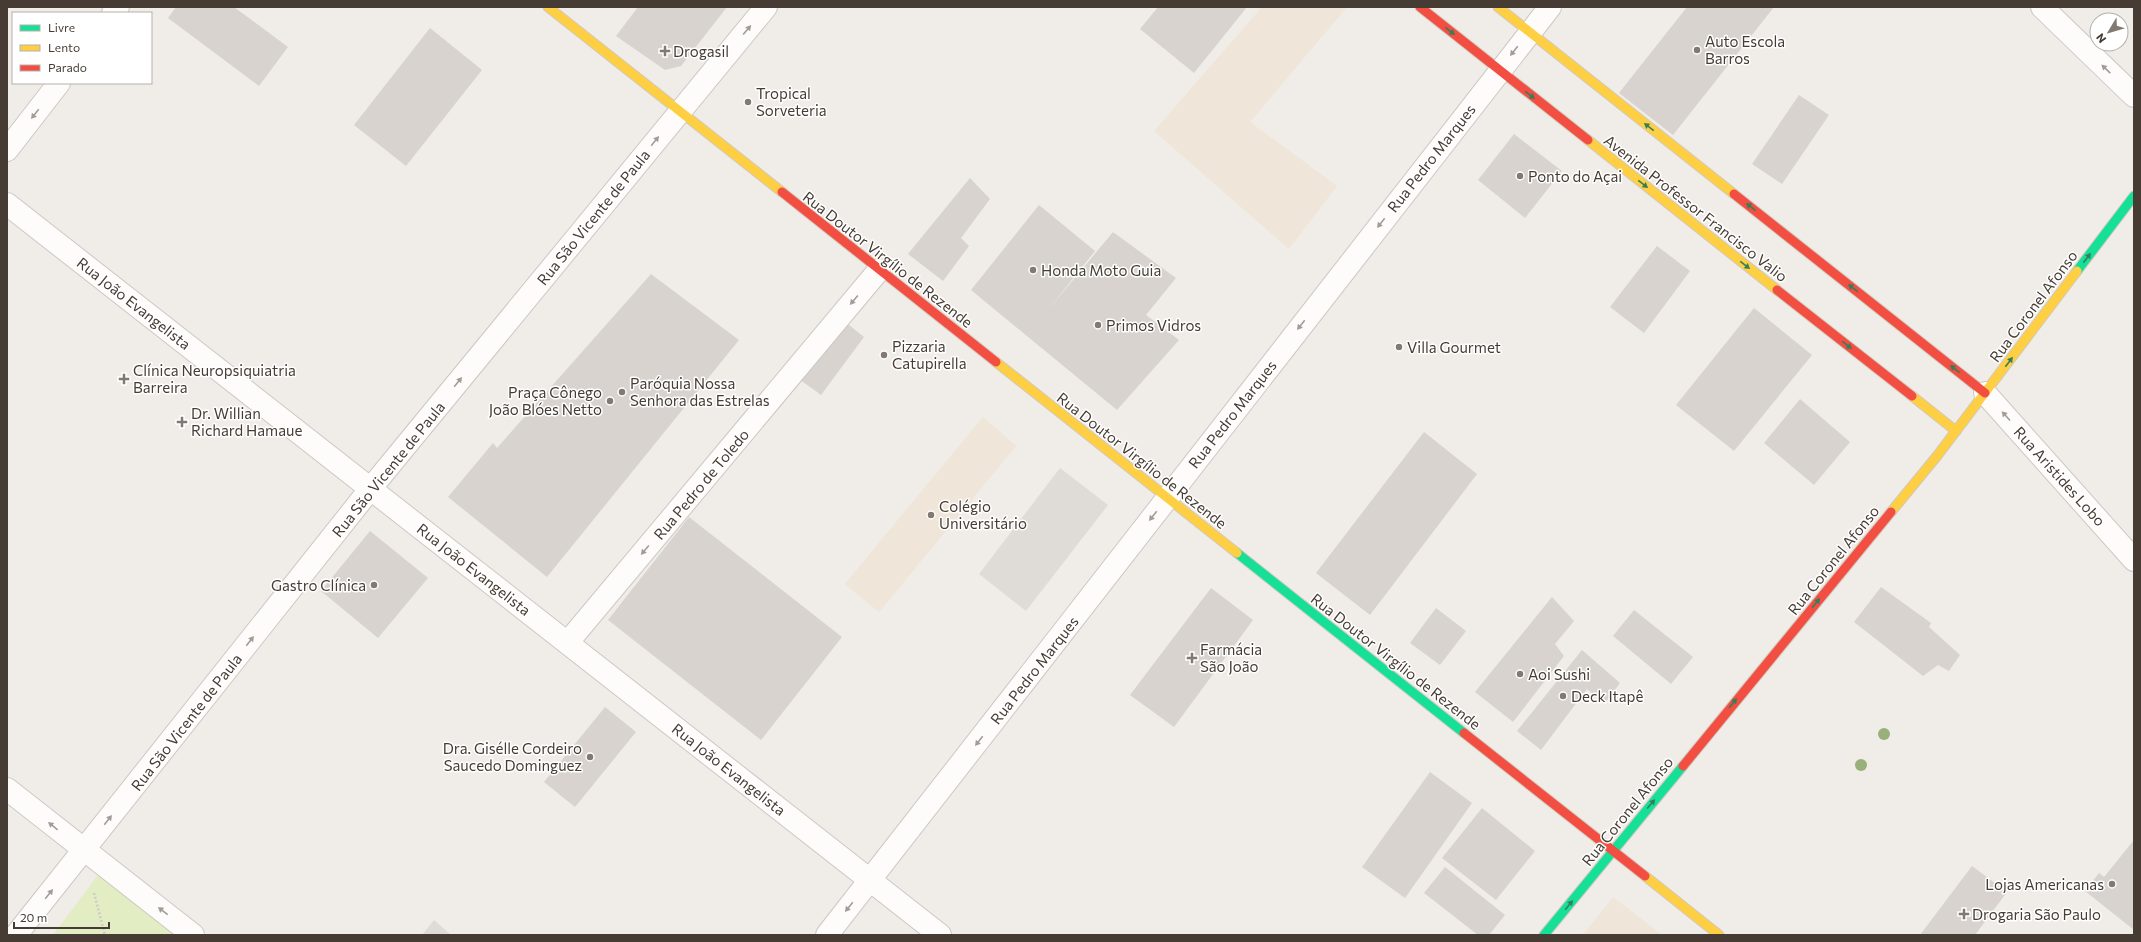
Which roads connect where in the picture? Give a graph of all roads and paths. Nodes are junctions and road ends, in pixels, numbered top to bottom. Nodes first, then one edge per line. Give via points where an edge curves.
1 (548, 7) edge
2 (766, 7) edge
3 (1420, 7) edge
4 (1498, 7) edge
5 (1550, 7) edge
6 (2042, 7) edge
7 (1529, 32) junction
8 (1500, 70) junction
9 (58, 84) edge
10 (2134, 96) edge
11 (680, 111) junction
12 (7, 150) edge
13 (2134, 196) edge
14 (7, 204) edge
15 (879, 270) junction
16 (1985, 393) junction
17 (1956, 431) junction
18 (371, 488) junction
19 (1167, 498) junction
20 (2134, 560) edge
21 (568, 642) junction
22 (7, 789) edge
23 (84, 850) junction
24 (1612, 851) junction
25 (871, 880) junction
26 (16, 935) edge
27 (193, 935) edge
28 (826, 935) edge
29 (940, 935) edge
30 (1544, 935) edge
31 (1719, 935) edge

1 - 11 main road, Rua Doutor Virgílio de Rezende
11 -> 2 street, Rua São Vicente de Paula
3 -> 8 main road, Avenida Professor Francisco Valio
4 - 7 main road
5 - 7 street, Rua Pedro Marques
10 -> 6 street
7 -> 8 street, Rua Pedro Marques
16 -> 7 main road
8 -> 17 main road, Avenida Professor Francisco Valio
8 -> 19 street, Rua Pedro Marques
9 -> 12 street
11 - 15 main road, Rua Doutor Virgílio de Rezende
18 -> 11 street, Rua São Vicente de Paula
16 -> 13 main road, Rua Coronel Afonso
14 - 18 street, Rua João Evangelista
15 - 19 main road, Rua Doutor Virgílio de Rezende
15 -> 21 street, Rua Pedro de Toledo
16 - 17 main road, Rua Coronel Afonso
20 -> 16 street, Rua Aristides Lobo
24 -> 17 main road, Rua Coronel Afonso
18 - 21 street, Rua João Evangelista
23 -> 18 street, Rua São Vicente de Paula
19 - 24 main road, Rua Doutor Virgílio de Rezende
19 -> 25 street, Rua Pedro Marques
21 - 25 street, Rua João Evangelista
23 -> 22 street
26 -> 23 street, Rua São Vicente de Paula
27 -> 23 street
30 -> 24 main road, Rua Coronel Afonso
24 - 31 main road, Rua Doutor Virgílio de Rezende
25 -> 28 street, Rua Pedro Marques
25 - 29 street, Rua João Evangelista

